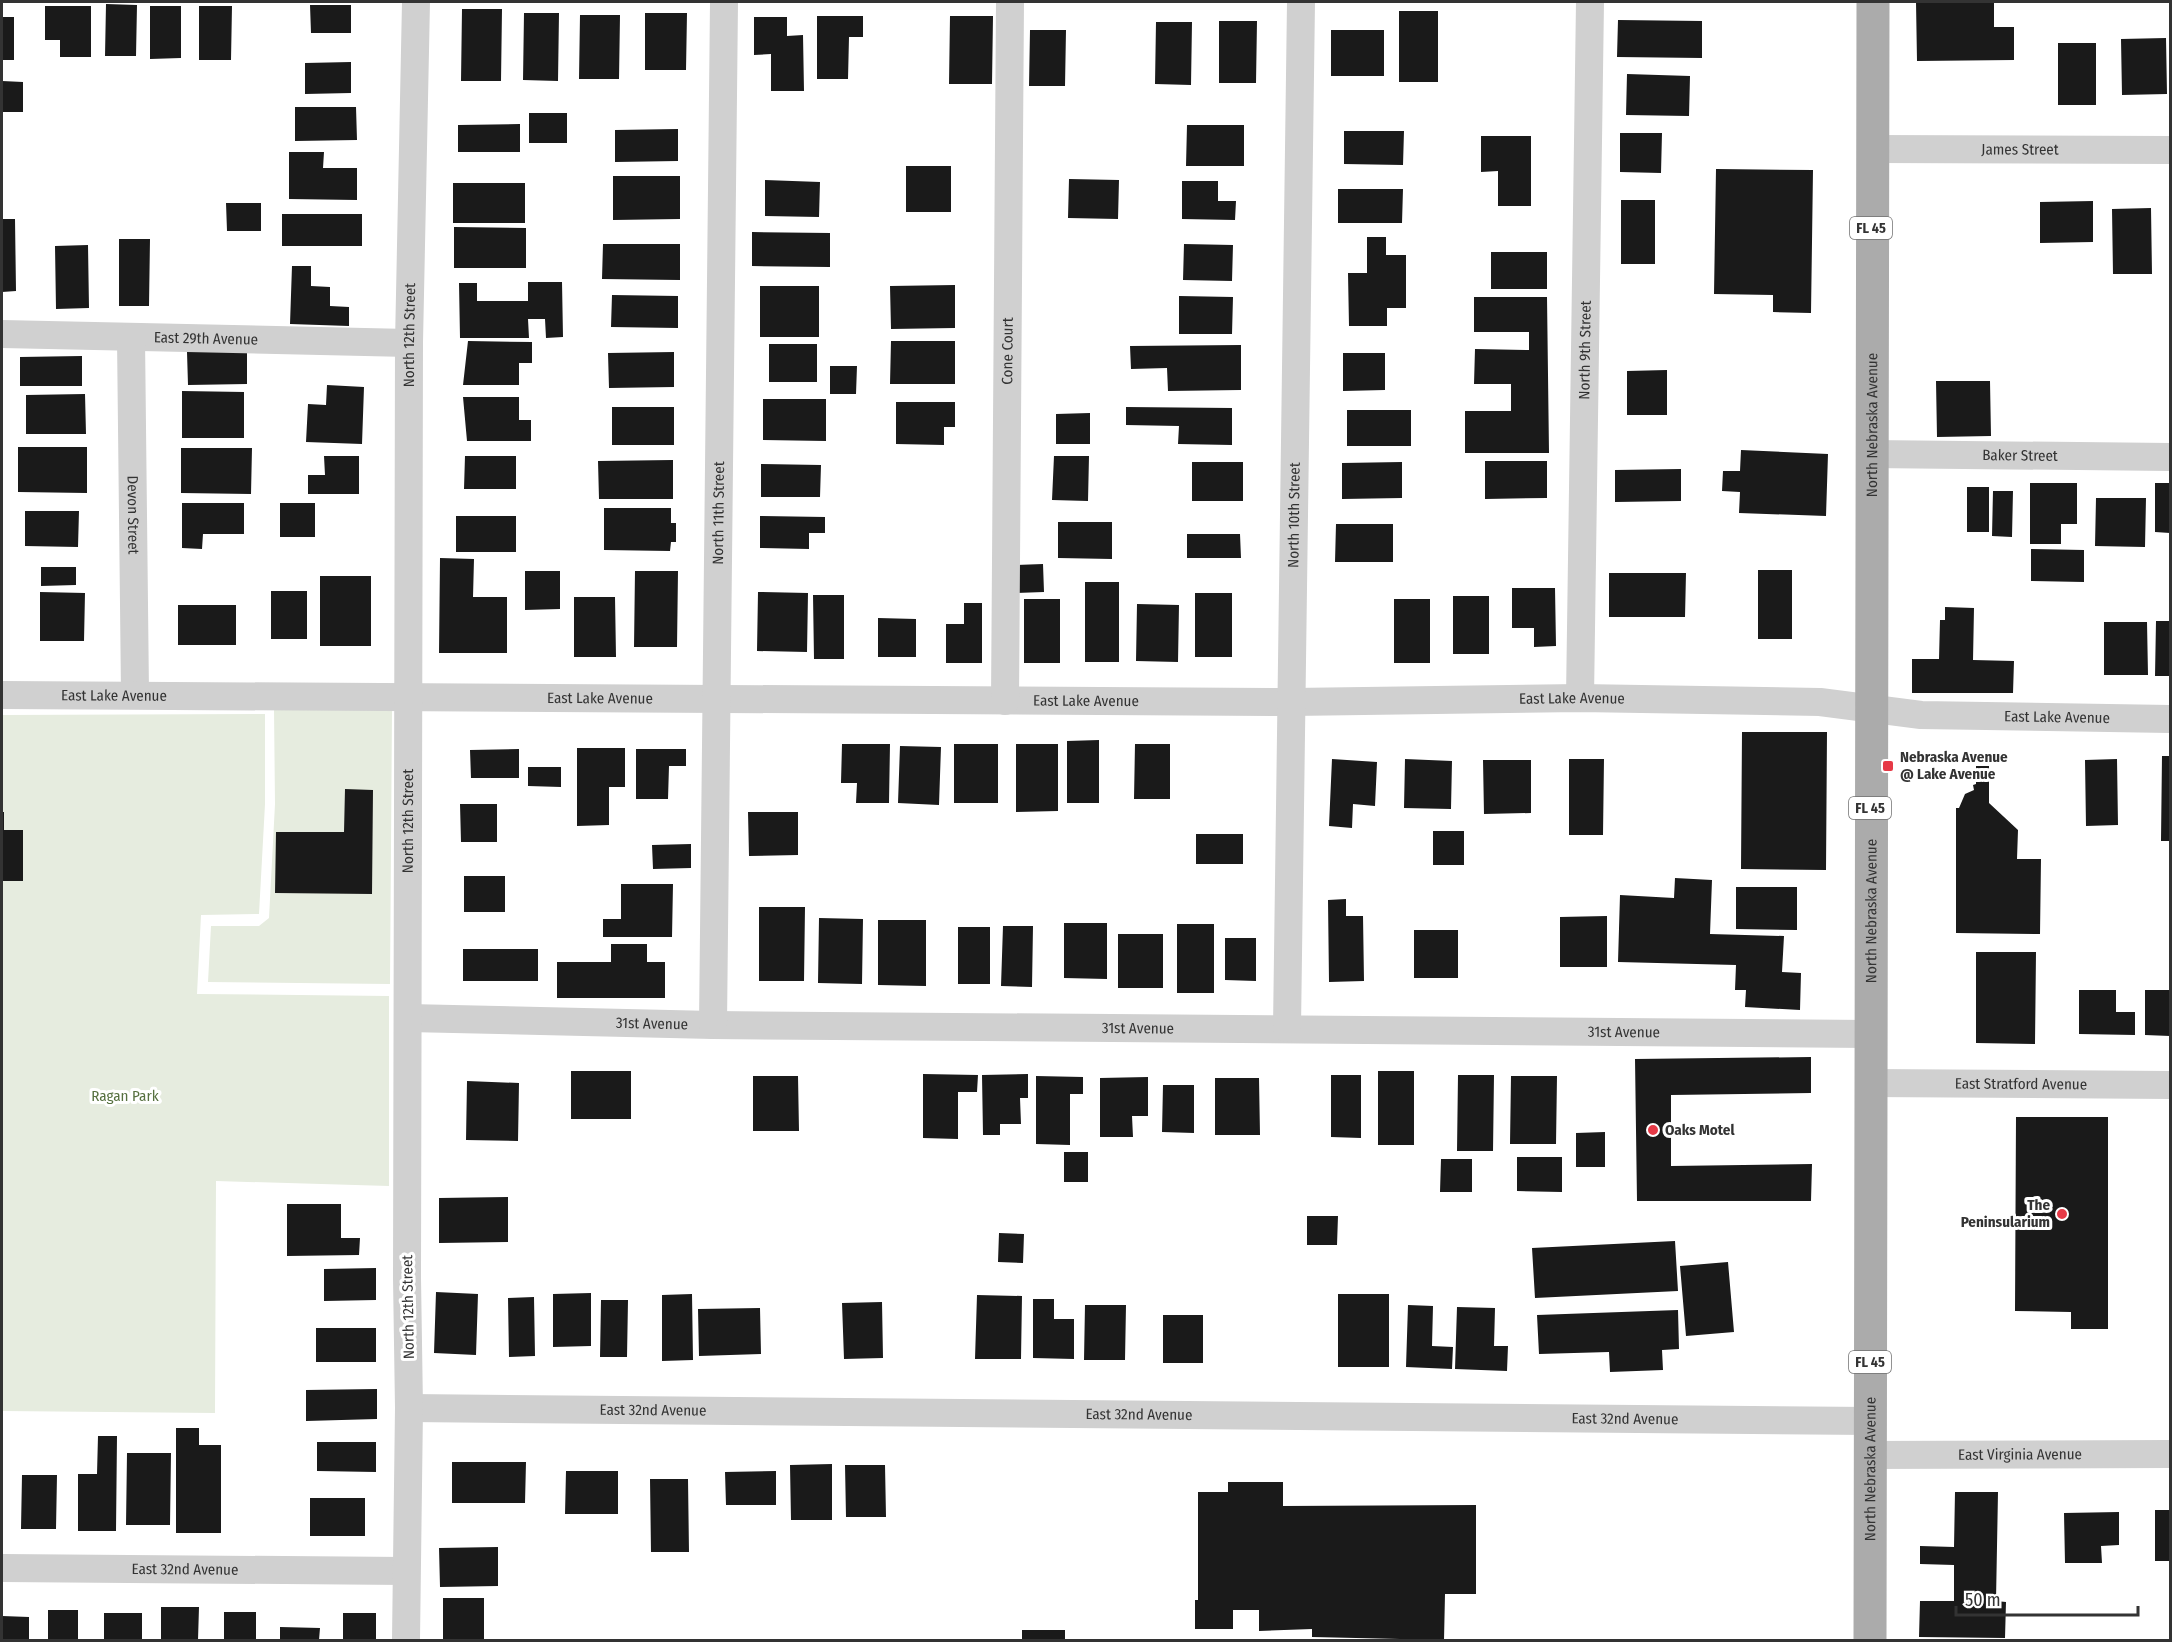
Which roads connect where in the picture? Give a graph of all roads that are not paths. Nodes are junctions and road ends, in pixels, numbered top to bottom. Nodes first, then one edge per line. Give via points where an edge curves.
1 (416, 2) edge
2 (724, 2) edge
3 (1010, 2) edge
4 (1301, 2) edge
5 (1590, 2) edge
6 (1873, 2) edge
7 (1872, 149) junction
8 (2170, 150) edge
9 (2, 334) edge
10 (131, 338) junction
11 (409, 343) junction
12 (1870, 454) junction
13 (2170, 456) edge
14 (135, 693) junction
15 (2, 695) edge
16 (410, 696) junction
17 (717, 698) junction
18 (1580, 698) junction
19 (1005, 701) junction
20 (1293, 702) junction
21 (1870, 707) junction
22 (2170, 719) edge
23 (408, 1018) junction
24 (713, 1025) junction
25 (1287, 1028) junction
26 (1869, 1034) junction
27 (1869, 1083) junction
28 (2170, 1085) edge
29 (409, 1408) junction
30 (1870, 1421) junction
31 (2170, 1454) edge
32 (1870, 1455) junction
33 (2, 1569) edge
34 (406, 1571) junction
35 (406, 1641) edge
36 (1870, 1641) edge

1 - 11 street, North 12th Street
2 - 17 street, North 11th Street
3 - 19 street, Cone Court
4 - 20 street, North 10th Street
5 - 18 street, North 9th Street
6 - 7 main road, North Nebraska Avenue / FL 45
7 - 8 street, James Street
7 - 12 main road, North Nebraska Avenue / FL 45
9 - 10 street, East 29th Avenue
10 - 11 street, East 29th Avenue
10 - 14 street, Devon Street
11 - 16 street, North 12th Street
12 - 13 street, Baker Street
12 - 21 main road, North Nebraska Avenue / FL 45
14 - 15 street, East Lake Avenue
14 - 16 street, East Lake Avenue
16 - 17 street, East Lake Avenue
16 - 23 street, North 12th Street
17 - 19 street, East Lake Avenue
17 - 24 street, North 11th Street
18 - 20 street, East Lake Avenue
18 - 21 street, East Lake Avenue via 1820,702
19 - 20 street, East Lake Avenue
20 - 25 street, North 10th Street
21 - 22 street, East Lake Avenue via 1921,715
21 - 26 main road, North Nebraska Avenue / FL 45
23 - 24 street, 31st Avenue
23 - 29 street, North 12th Street
24 - 25 street, 31st Avenue
25 - 26 street, 31st Avenue
26 - 27 main road, North Nebraska Avenue / FL 45
27 - 28 street, East Stratford Avenue
27 - 30 main road, North Nebraska Avenue / FL 45
29 - 30 street, East 32nd Avenue
29 - 34 street, North 12th Street
30 - 32 main road, North Nebraska Avenue / FL 45
31 - 32 street, East Virginia Avenue
32 - 36 main road, North Nebraska Avenue / FL 45
33 - 34 street, East 32nd Avenue
34 - 35 street, North 12th Street

